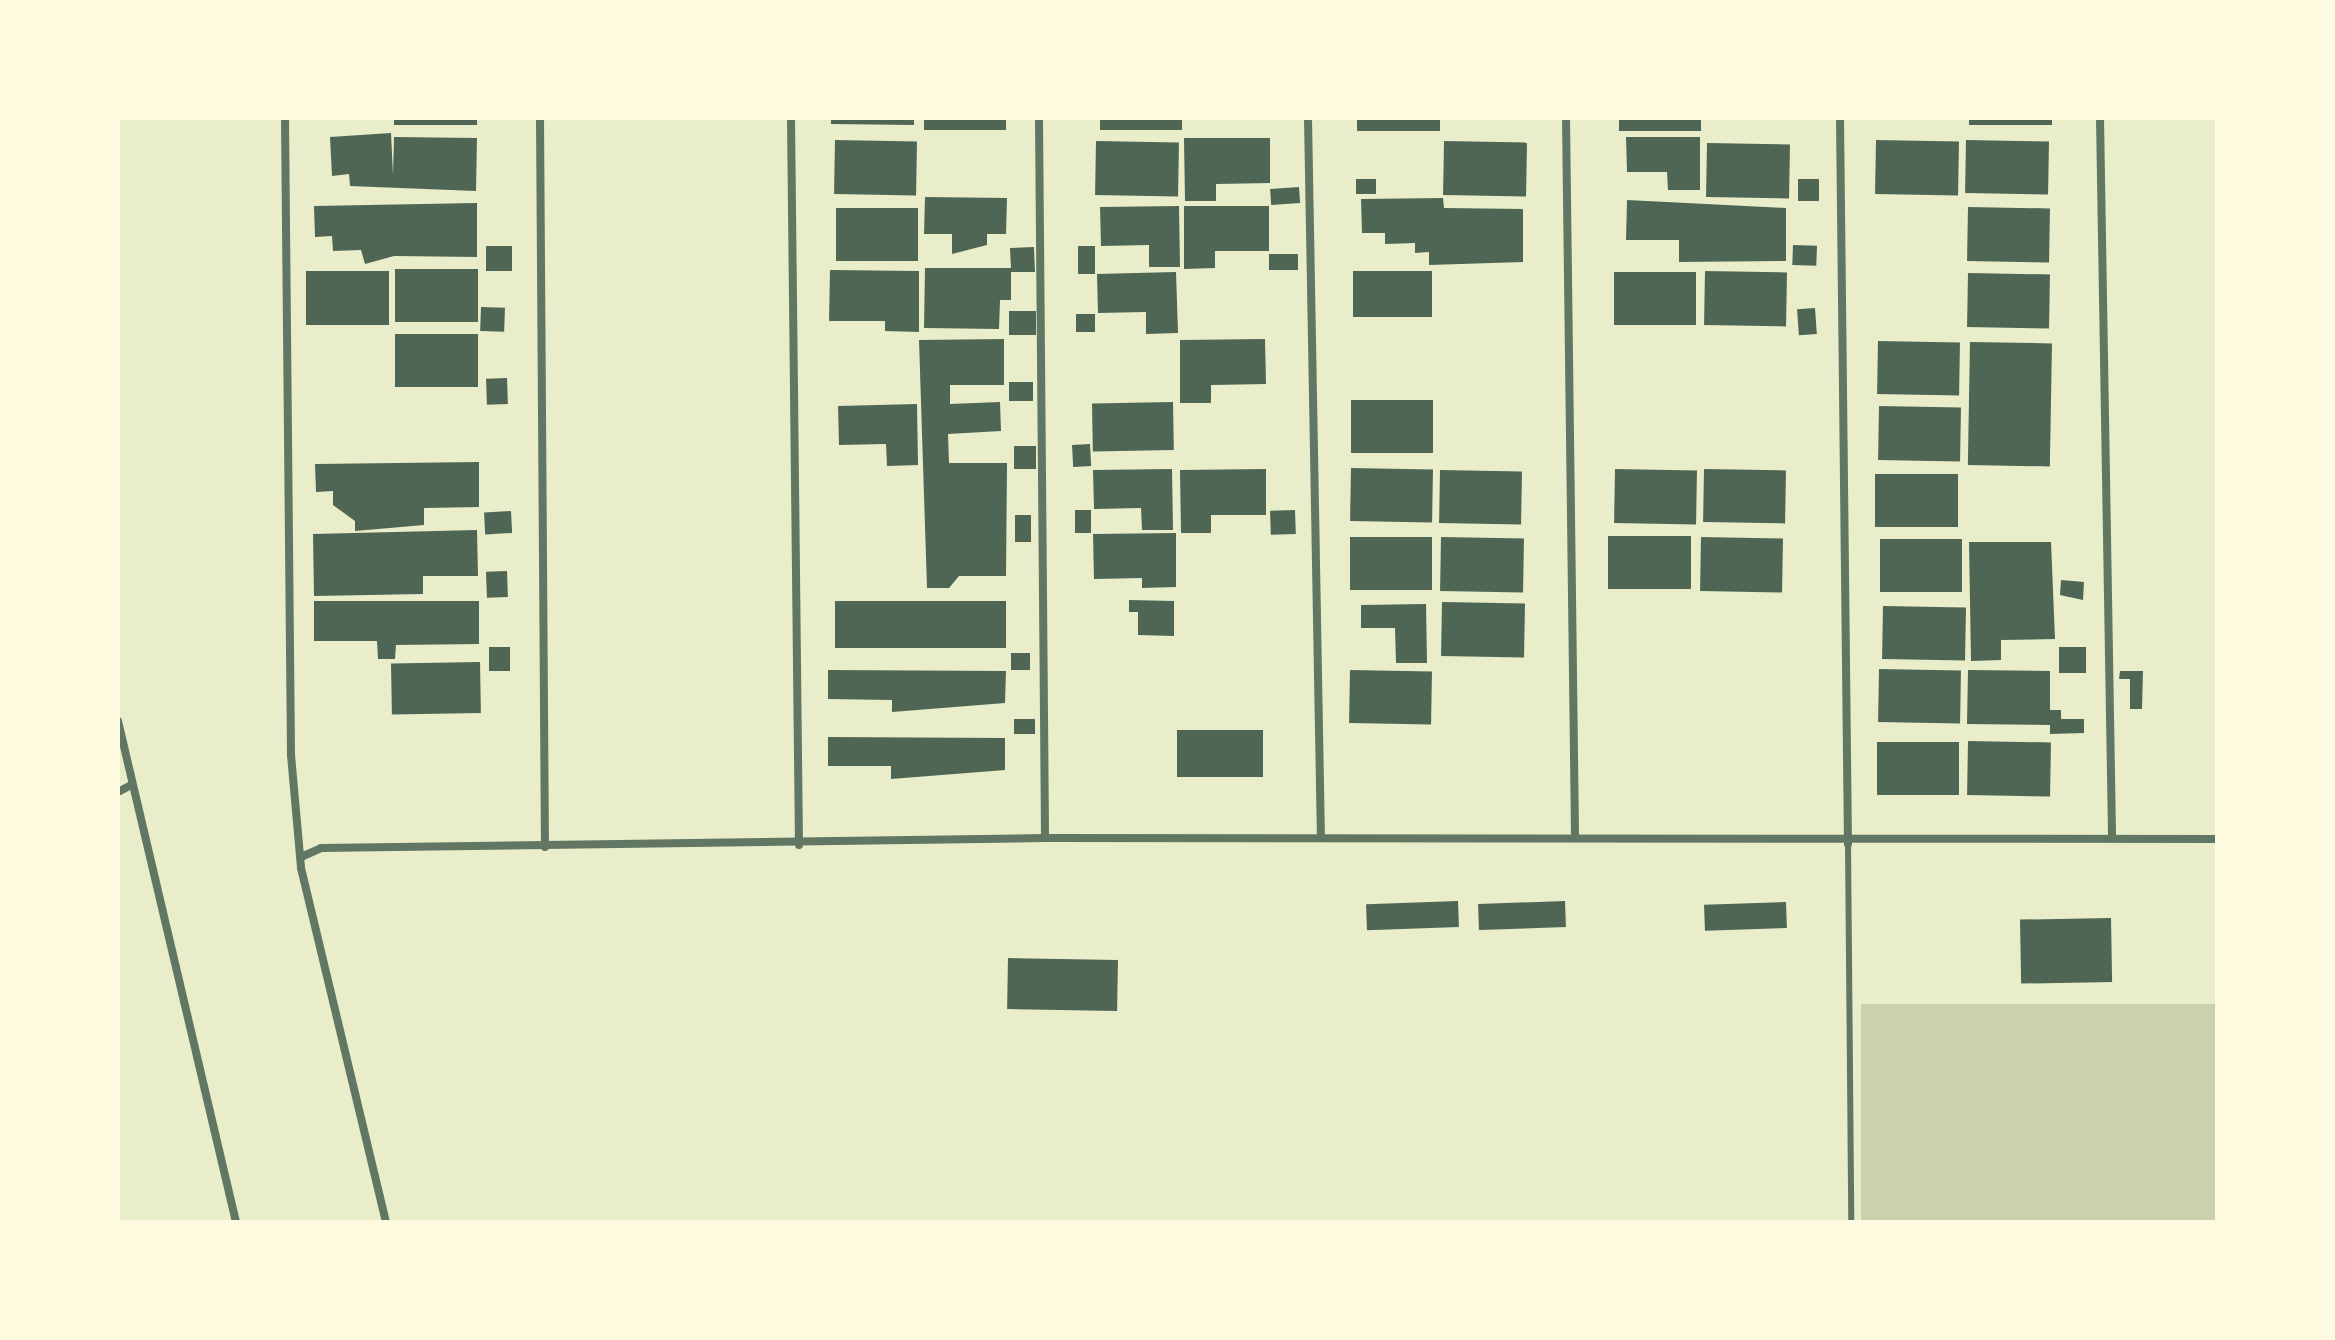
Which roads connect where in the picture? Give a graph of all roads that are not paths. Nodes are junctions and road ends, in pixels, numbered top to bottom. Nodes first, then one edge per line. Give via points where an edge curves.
1 (540, 118) edge
2 (791, 118) edge
3 (1039, 118) edge
4 (1308, 118) edge
5 (1566, 118) edge
6 (1840, 118) edge
7 (2100, 118) edge
8 (285, 119) edge
9 (118, 721) edge
10 (131, 785) junction
11 (118, 792) edge
12 (2112, 837) junction
13 (1045, 838) junction
14 (1321, 838) junction
15 (1575, 838) junction
16 (2217, 839) edge
17 (1848, 844) junction
18 (799, 845) junction
19 (545, 847) junction
20 (301, 857) junction
21 (236, 1222) edge
22 (386, 1222) edge
23 (1851, 1222) edge

1 - 19 street
2 - 18 street
3 - 13 street
4 - 14 street
5 - 15 street
6 - 17 street
7 - 12 street
8 - 20 street via 291,755
9 - 10 street
10 - 11 street
10 - 21 street
12 - 16 street
12 - 17 street
13 - 14 street
13 - 18 street
14 - 15 street
15 - 17 street
17 - 23 lane
18 - 19 street
19 - 20 street via 321,848
20 - 22 street

